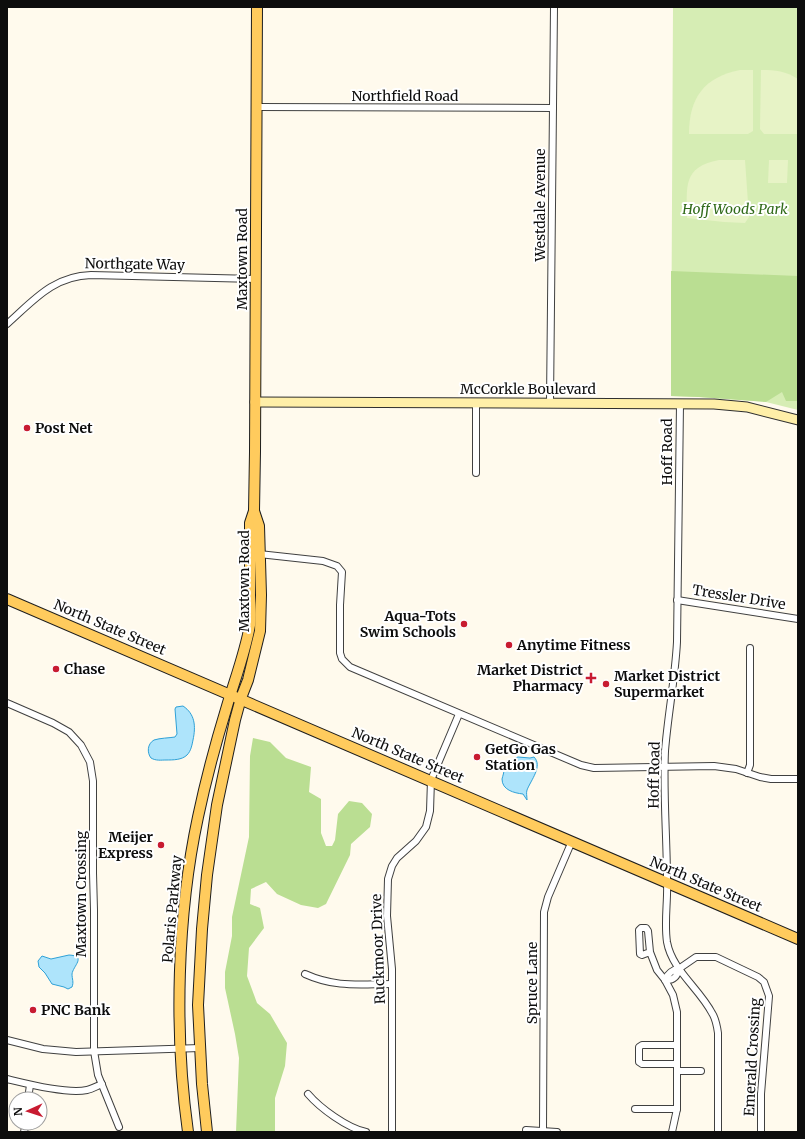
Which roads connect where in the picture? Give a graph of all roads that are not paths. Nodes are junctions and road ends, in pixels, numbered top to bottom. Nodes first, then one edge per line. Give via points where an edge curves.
1 (257, 7) edge
2 (554, 7) edge
3 (256, 107) junction
4 (553, 108) junction
5 (256, 278) junction
6 (7, 324) edge
7 (255, 402) junction
8 (476, 403) junction
9 (550, 403) junction
10 (680, 404) junction
11 (798, 420) edge
12 (476, 473) dead end
13 (255, 551) junction
14 (7, 599) edge
15 (677, 600) junction
16 (798, 619) edge
17 (750, 648) dead end
18 (236, 696) junction
19 (7, 703) edge
20 (459, 714) junction
21 (665, 767) junction
22 (747, 773) junction
23 (798, 779) edge
24 (431, 780) junction
25 (572, 841) junction
26 (668, 883) junction
27 (798, 938) edge
28 (650, 952) dead end
29 (680, 968) junction
30 (305, 974) dead end
31 (666, 980) junction
32 (392, 984) junction
33 (7, 1040) edge
34 (677, 1045) junction
35 (200, 1048) junction
36 (181, 1049) junction
37 (94, 1052) junction
38 (677, 1067) junction
39 (701, 1071) dead end
40 (7, 1079) edge
41 (102, 1084) junction
42 (30, 1085) junction
43 (29, 1091) edge
44 (308, 1094) dead end
45 (635, 1109) dead end
46 (676, 1109) junction
47 (119, 1127) dead end
48 (528, 1130) dead end
49 (543, 1131) edge
50 (188, 1132) edge
51 (207, 1132) edge
52 (366, 1132) edge
53 (392, 1132) edge
54 (557, 1132) edge
55 (672, 1132) edge
56 (718, 1132) edge
57 (761, 1132) edge

1 - 3 main road, Maxtown Road
2 - 4 street, Westdale Avenue
3 - 4 street, Northfield Road
3 - 5 main road, Maxtown Road
4 - 9 street, Westdale Avenue
5 - 6 street, Northgate Way via 91,275 73,277 47,289
5 - 7 main road, Maxtown Road
7 - 8 street, McCorkle Boulevard
7 - 13 main road, Maxtown Road via 254,511 259,526
8 - 9 street, McCorkle Boulevard
8 - 12 street
9 - 10 street, McCorkle Boulevard
10 - 11 street, McCorkle Boulevard via 714,404 747,408
10 - 15 street, Hoff Road
13 - 18 main road, Maxtown Road via 250,624
13 - 18 main road, Maxtown Road via 261,595 260,631 248,680
13 - 20 street via 323,561 337,566 342,572 342,659 350,667
14 - 18 main road, North State Street
15 - 16 street, Tressler Drive
15 - 21 street, Hoff Road via 676,664
17 - 22 street via 750,765
18 - 24 main road, North State Street
18 - 35 main road via 207,875 199,962
18 - 36 main road, Polaris Parkway via 211,762 190,864 180,980
19 - 37 street, Maxtown Crossing via 69,732 82,745 90,762 93,781
20 - 21 street via 581,765 594,768
20 - 24 street
21 - 22 street via 714,766
21 - 26 street, Hoff Road
22 - 23 street via 771,779
24 - 25 main road, North State Street
24 - 32 street, Ruckmoor Drive via 430,811 426,827 416,841 397,858 388,879 387,916
25 - 26 main road, North State Street
25 - 49 street, Spruce Lane via 544,912
26 - 27 main road, North State Street
26 - 29 street, Hoff Road via 667,942 672,959
28 - 31 street via 657,970
29 - 31 street, Emerald Crossing via 678,976 670,981
29 - 56 street, Hoff Road via 705,1001 716,1023
29 - 57 street, Emerald Crossing via 696,957 716,957 764,982 769,996 761,1094
30 - 32 street via 339,984
31 - 34 street via 677,1012
32 - 53 street, Ruckmoor Drive
33 - 37 street via 43,1049
34 - 38 street
34 - 38 street via 642,1045 639,1047 639,1062
35 - 36 street
35 - 51 main road
36 - 37 street
36 - 50 main road, Polaris Parkway
37 - 41 street, Maxtown Crossing
38 - 39 street
38 - 46 street
40 - 42 street
41 - 42 street via 86,1090
41 - 47 street, Maxtown Crossing
42 - 43 street
44 - 52 street via 336,1117
45 - 46 street
46 - 55 street
48 - 49 street
49 - 54 street

